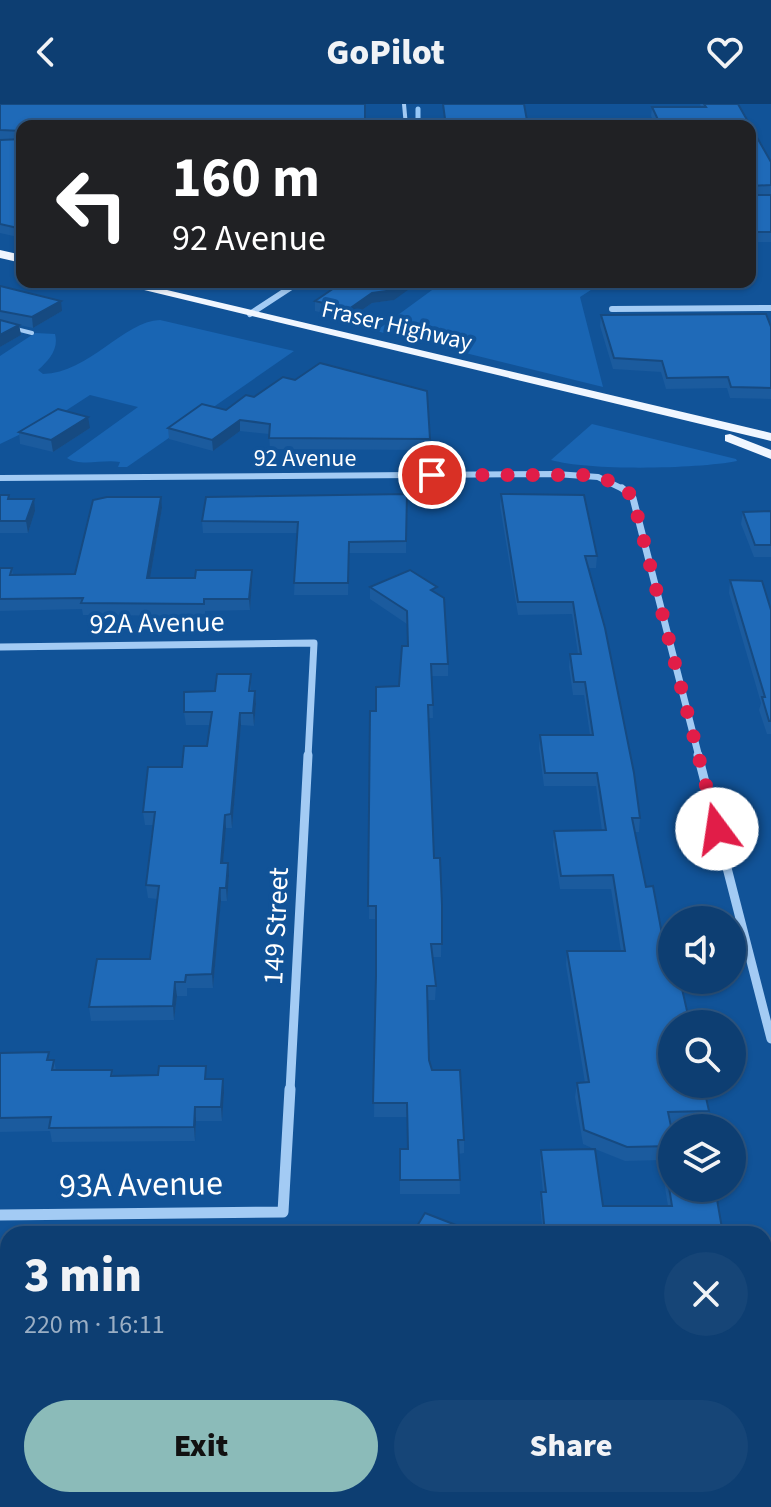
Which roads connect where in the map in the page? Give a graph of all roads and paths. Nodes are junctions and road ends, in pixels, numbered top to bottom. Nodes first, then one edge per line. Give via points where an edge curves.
1 (142, 288) edge
2 (290, 288) edge
3 (771, 308) edge
4 (612, 309) dead end
5 (250, 314) junction
6 (0, 325) edge
7 (32, 333) edge
8 (667, 412) junction
9 (771, 437) edge
10 (771, 455) edge
11 (0, 478) edge
12 (314, 643) joint
13 (0, 647) edge
14 (771, 1039) edge
15 (283, 1212) joint
16 (0, 1215) edge

1 - 5 main road, Fraser Highway
2 - 5 street
3 - 4 street
5 - 8 main road, Fraser Highway
6 - 7 lane
8 - 9 main road, Fraser Highway
8 - 10 main road, Fraser Highway
11 - 14 street, 92 Avenue via 556,474 611,480 626,489 633,498
12 - 13 street, 92A Avenue
12 - 15 street, 149 Street
15 - 16 street, 93A Avenue

